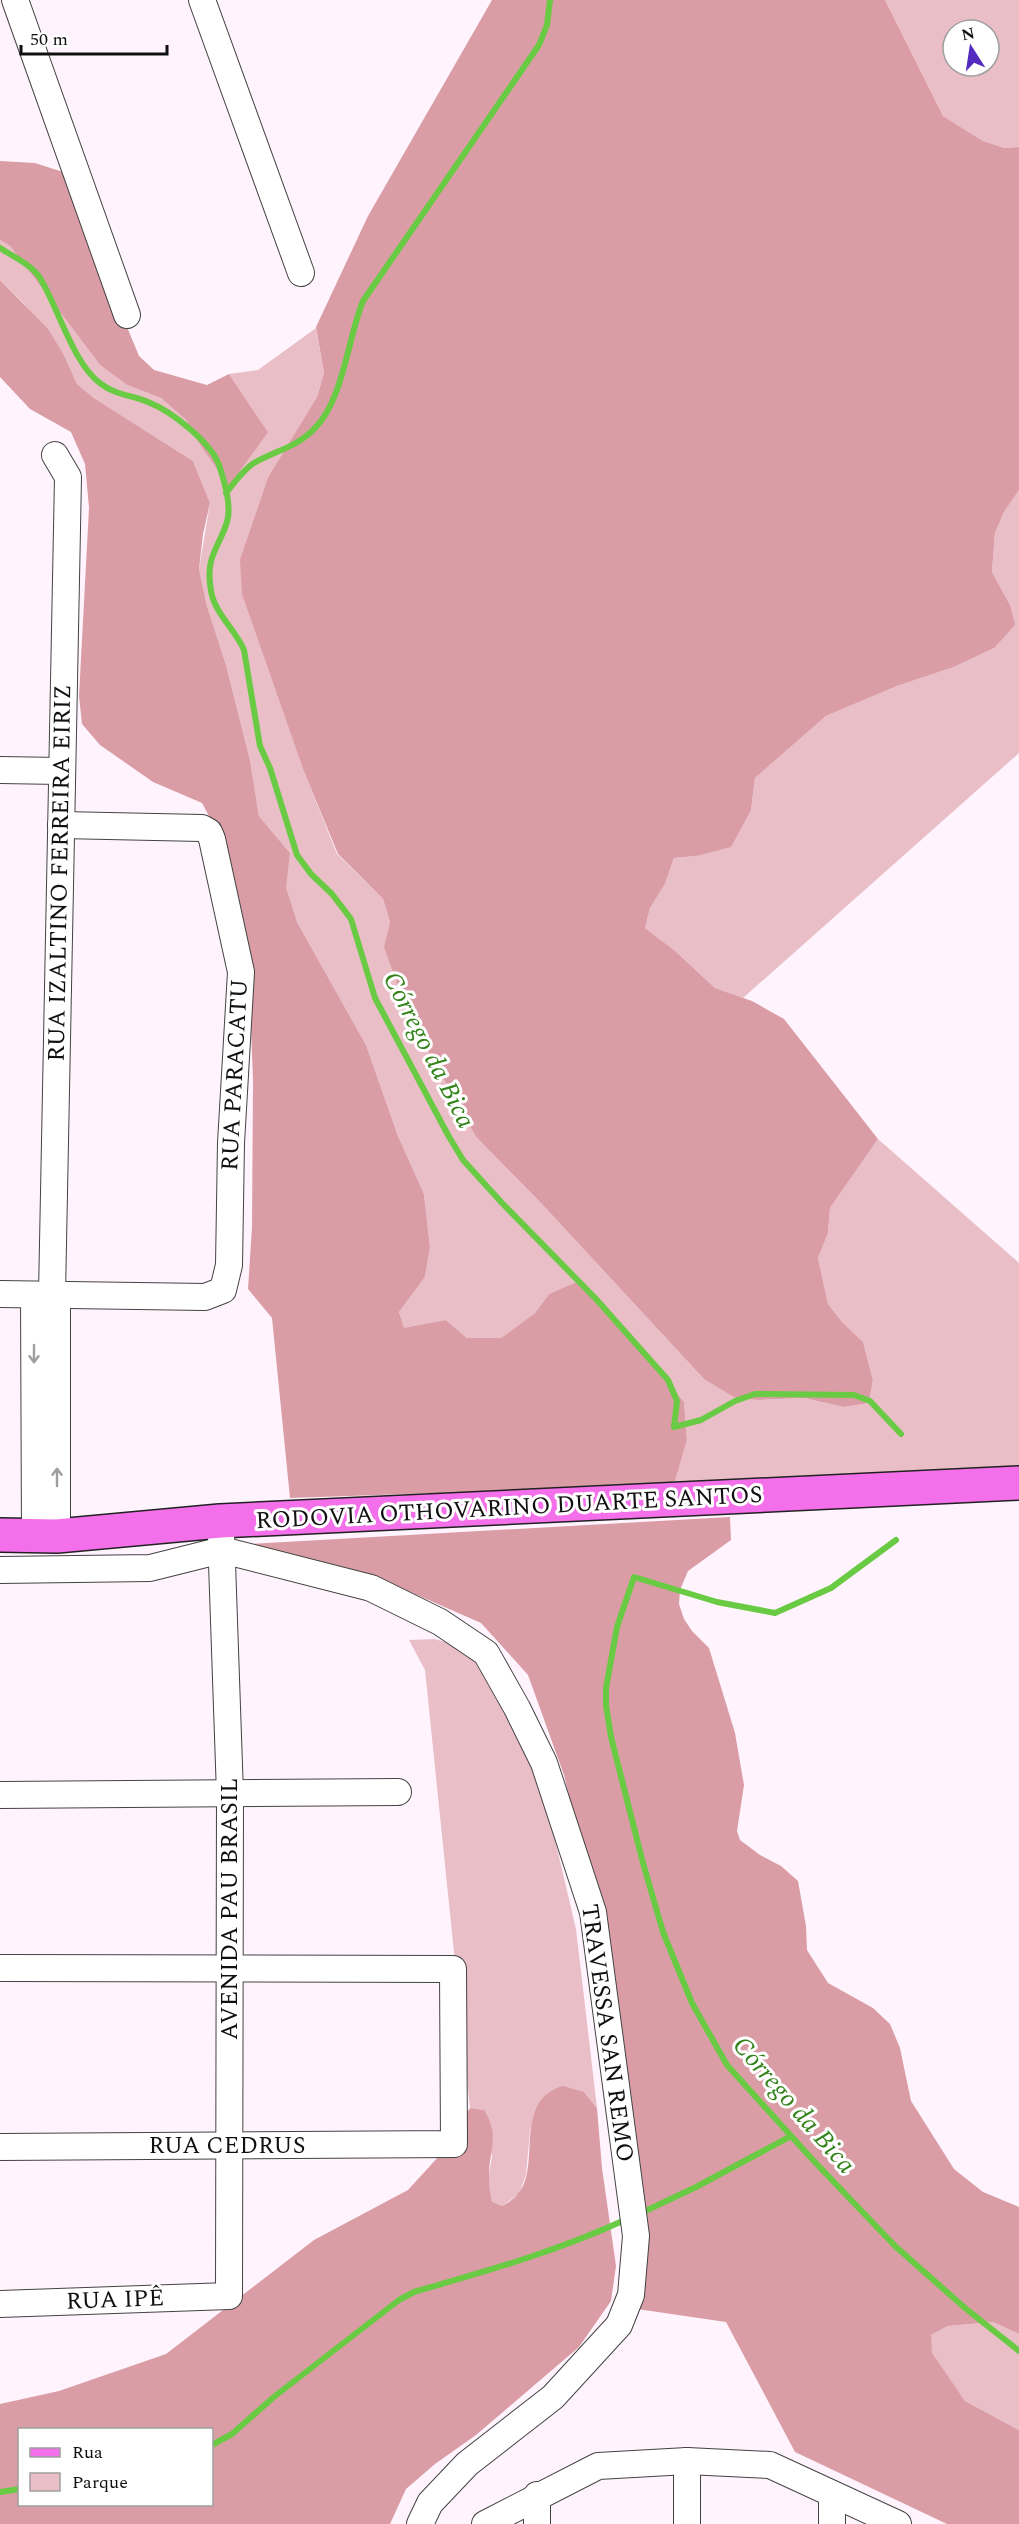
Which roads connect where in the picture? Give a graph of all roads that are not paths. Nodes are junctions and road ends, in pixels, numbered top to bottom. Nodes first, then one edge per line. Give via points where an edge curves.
1 (15, 0) edge
2 (202, 0) edge
3 (301, 273) dead end
4 (127, 315) dead end
5 (55, 454) dead end
6 (0, 770) edge
7 (61, 771) junction
8 (61, 825) junction
9 (0, 1294) edge
10 (48, 1295) junction
11 (1019, 1483) edge
12 (0, 1535) edge
13 (46, 1535) junction
14 (221, 1536) junction
15 (0, 1570) edge
16 (398, 1792) dead end
17 (230, 1794) junction
18 (0, 1795) edge
19 (0, 1968) edge
20 (231, 1968) junction
21 (231, 2146) junction
22 (0, 2147) edge
23 (229, 2296) joint
24 (0, 2304) edge
25 (687, 2461) junction
26 (832, 2494) junction
27 (537, 2495) junction
28 (420, 2524) edge
29 (484, 2524) edge
30 (537, 2524) edge
31 (687, 2524) edge
32 (832, 2524) edge
33 (898, 2524) edge

1 - 4 street
2 - 3 street
5 - 7 street, RUA IZALTINO FERREIRA EIRIZ via 68,477
6 - 7 street
7 - 8 street, RUA IZALTINO FERREIRA EIRIZ
8 - 10 street, RUA IZALTINO FERREIRA EIRIZ
8 - 10 street, RUA PARACATU via 202,828 209,832 241,972 229,1265 223,1290 205,1298
9 - 10 street
10 - 13 street, RUA IZALTINO FERREIRA EIRIZ
11 - 14 main road, RODOVIA OTHOVARINO DUARTE SANTOS
12 - 13 main road, RODOVIA OTHOVARINO DUARTE SANTOS
13 - 14 main road, RODOVIA OTHOVARINO DUARTE SANTOS
14 - 15 street, RODOVIA OTHOVARINO DUARTE SANTOS via 150,1568
14 - 17 street, AVENIDA PAU BRASIL
14 - 28 street, TRAVESSA SAN REMO via 371,1588 440,1622 486,1653 544,1763 593,1912 636,2236 631,2295 619,2325 553,2397 467,2464 430,2503
16 - 17 street
17 - 18 street
17 - 20 street, AVENIDA PAU BRASIL
19 - 20 street
20 - 21 street, AVENIDA PAU BRASIL
20 - 21 street, RUA CEDRUS via 453,1969 454,2144
21 - 22 street, RUA CEDRUS
21 - 23 street, AVENIDA PAU BRASIL
23 - 24 street, RUA IPÊ
25 - 26 street via 770,2465
25 - 27 street via 598,2466
25 - 31 street
26 - 32 street
26 - 33 street
27 - 29 street
27 - 30 street

